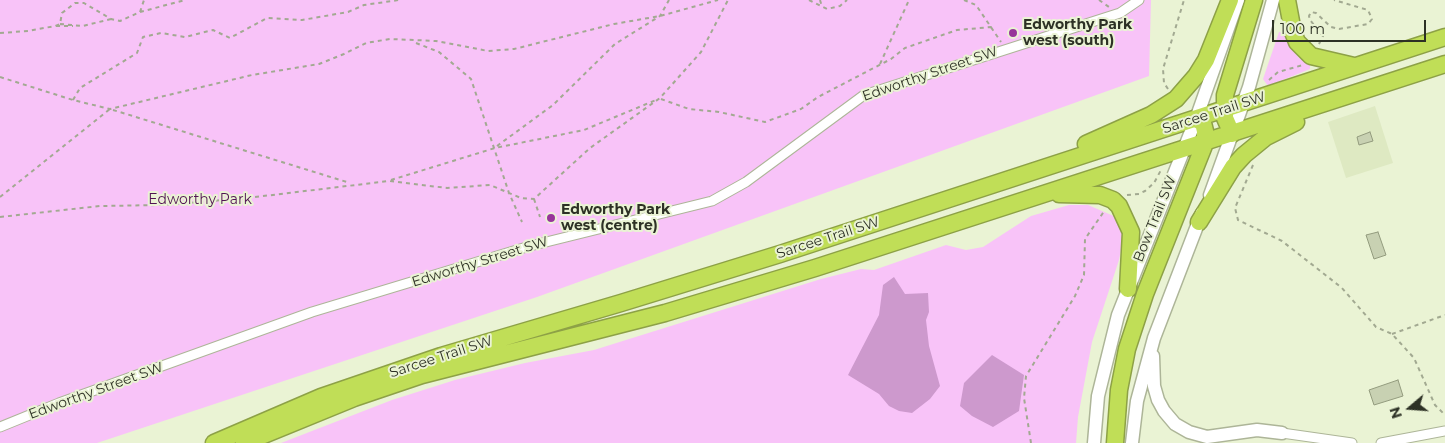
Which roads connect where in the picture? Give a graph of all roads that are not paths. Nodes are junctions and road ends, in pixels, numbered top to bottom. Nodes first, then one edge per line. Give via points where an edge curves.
1 (1139, 0) edge
2 (1230, 0) edge
3 (1238, 0) edge
4 (1254, 0) edge
5 (1273, 0) edge
6 (1286, 0) edge
7 (1445, 37) edge
8 (1445, 64) edge
9 (1356, 67) junction
10 (1332, 102) junction
11 (1242, 104) junction
12 (1225, 109) junction
13 (1196, 119) junction
14 (1232, 134) junction
15 (1205, 143) junction
16 (1182, 150) junction
17 (1043, 168) junction
18 (1047, 193) junction
19 (1199, 222) junction
20 (1128, 290) junction
21 (1154, 338) junction
22 (0, 427) edge
23 (1445, 431) edge
24 (1282, 434) junction
25 (214, 443) edge
26 (244, 443) edge
27 (1094, 443) edge
28 (1115, 443) edge
29 (1132, 443) edge
30 (1222, 443) edge
31 (1352, 443) edge
32 (1381, 443) edge

1 - 22 street, Edworthy Street SW via 1120,13 864,94 746,182 712,201 530,246 312,312
2 - 17 highway via 1206,60 1176,99 1151,115 1078,148
3 - 13 main road, Bow Trail SW
4 - 12 highway via 1225,95
5 - 11 main road
6 - 9 highway via 1295,37 1310,56
7 - 9 highway, Sarcee Trail SW
8 - 10 highway, Sarcee Trail SW
9 - 11 highway, Sarcee Trail SW
10 - 14 highway, Sarcee Trail SW
10 - 19 highway via 1266,137 1251,149 1233,167
11 - 12 highway, Sarcee Trail SW
11 - 14 main road
12 - 13 highway, Sarcee Trail SW
12 - 14 highway
13 - 15 highway via 1203,123 1206,131
13 - 16 main road, Bow Trail SW
13 - 17 highway, Sarcee Trail SW
14 - 15 highway, Sarcee Trail SW
14 - 19 main road
15 - 16 highway, Sarcee Trail SW
15 - 28 highway via 1145,294 1128,349 1119,390
16 - 18 highway, Sarcee Trail SW
16 - 20 main road, Bow Trail SW
17 - 25 highway, Sarcee Trail SW via 687,283 433,358 321,397
18 - 20 highway via 1100,195 1119,206 1131,232
18 - 26 highway, Sarcee Trail SW via 707,301 422,375 354,398
19 - 21 main road
20 - 27 main road, Bow Trail SW via 1105,362
21 - 24 main road via 1154,386 1164,411 1174,424 1207,437 1257,430
21 - 29 main road via 1137,401
23 - 32 street
24 - 30 main road
24 - 31 street

